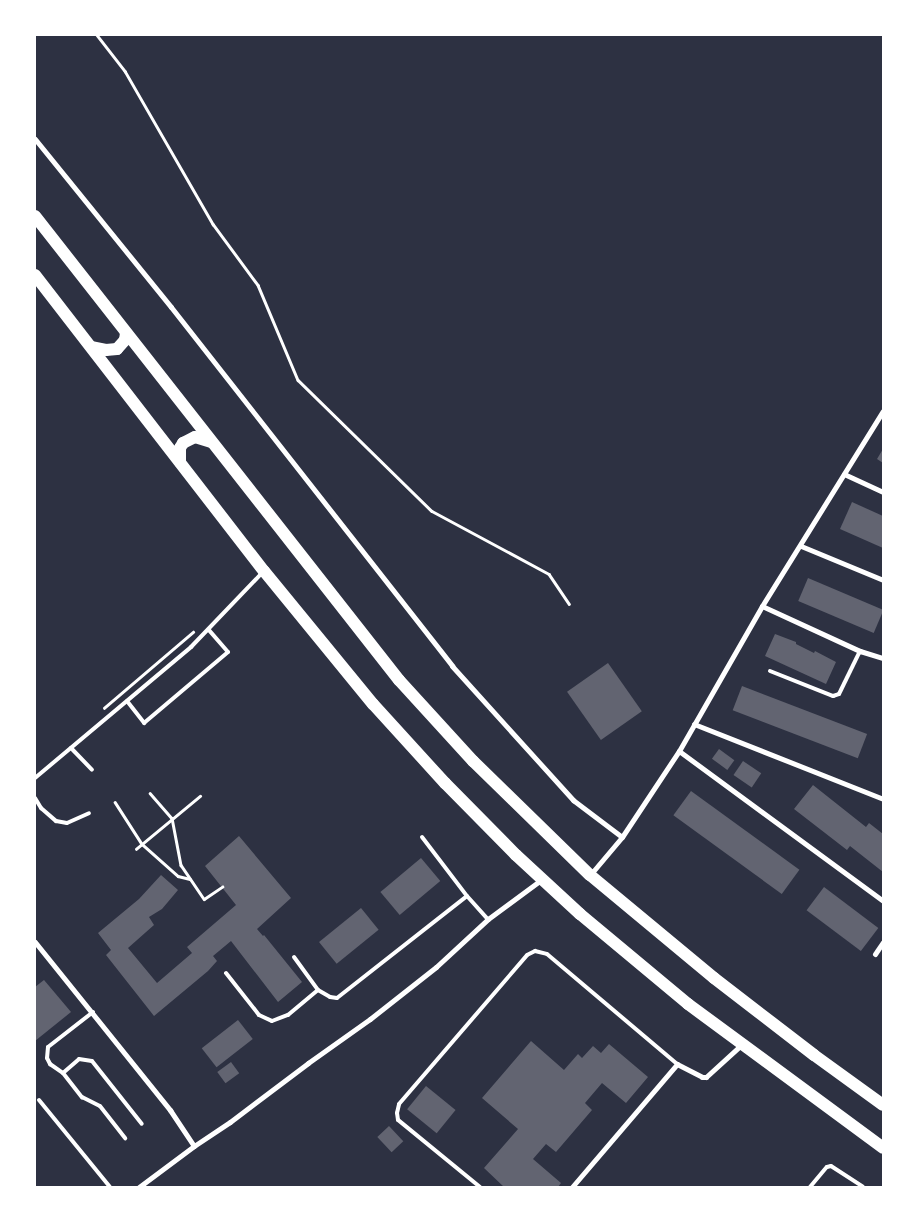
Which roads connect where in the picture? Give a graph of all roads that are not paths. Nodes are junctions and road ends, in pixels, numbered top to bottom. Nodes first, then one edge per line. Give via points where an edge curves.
1 (35, 139) edge
2 (35, 216) edge
3 (35, 275) edge
4 (126, 333) junction
5 (92, 347) junction
6 (883, 411) edge
7 (211, 442) junction
8 (180, 462) junction
9 (844, 474) junction
10 (883, 492) edge
11 (801, 546) junction
12 (264, 571) junction
13 (883, 580) edge
14 (762, 606) junction
15 (209, 630) junction
16 (860, 651) junction
17 (883, 658) edge
18 (770, 672) dead end
19 (127, 702) junction
20 (694, 724) junction
21 (71, 748) junction
22 (679, 751) junction
23 (92, 770) dead end
24 (35, 778) edge
25 (35, 798) edge
26 (883, 798) edge
27 (89, 813) dead end
28 (622, 836) junction
29 (422, 837) dead end
30 (590, 875) junction
31 (542, 879) junction
32 (467, 896) junction
33 (883, 901) edge
34 (488, 919) junction
35 (35, 942) edge
36 (883, 942) edge
37 (875, 954) dead end
38 (294, 956) dead end
39 (226, 973) dead end
40 (318, 990) junction
41 (93, 1012) junction
42 (742, 1045) junction
43 (677, 1064) junction
44 (62, 1073) junction
45 (39, 1100) dead end
46 (883, 1105) edge
47 (142, 1124) dead end
48 (125, 1138) dead end
49 (194, 1146) junction
50 (883, 1148) edge
51 (575, 1185) edge
52 (110, 1187) edge
53 (139, 1187) edge
54 (480, 1187) edge
55 (810, 1187) edge
56 (863, 1187) edge

1 - 28 street via 452,666 573,800
2 - 4 highway
3 - 5 highway
4 - 5 highway via 125,340 117,349
4 - 7 highway
5 - 8 highway
6 - 9 street
7 - 8 highway via 195,437 183,442
7 - 30 highway via 399,680 473,761
8 - 12 highway
9 - 10 street
9 - 11 street
11 - 13 street
11 - 14 street
12 - 15 lane
12 - 31 highway via 373,704 445,783
14 - 16 street
14 - 20 street
15 - 19 lane
15 - 19 lane via 228,652 144,723
16 - 17 street
16 - 18 lane via 839,694 833,696
19 - 21 lane
20 - 22 street
20 - 26 street
21 - 23 lane
21 - 24 lane
22 - 28 street
22 - 33 street
25 - 27 lane via 56,821 67,823
28 - 30 street
29 - 32 lane
30 - 46 highway via 714,978
31 - 34 street
31 - 42 highway via 688,1004
32 - 34 lane
32 - 40 lane via 338,998
34 - 49 street via 436,967 370,1019
35 - 41 street
36 - 37 street
38 - 40 lane
39 - 40 lane via 259,1015 272,1021 288,1015
41 - 44 lane via 48,1047 50,1064
41 - 49 street via 170,1110
42 - 43 street via 706,1077
42 - 50 highway
43 - 51 street
43 - 54 lane via 547,954 535,951 527,955 399,1104 397,1112 398,1120
44 - 47 lane via 79,1059 92,1061
44 - 48 lane via 82,1097 100,1106
45 - 52 lane
49 - 53 street
55 - 56 lane via 826,1167 831,1166

